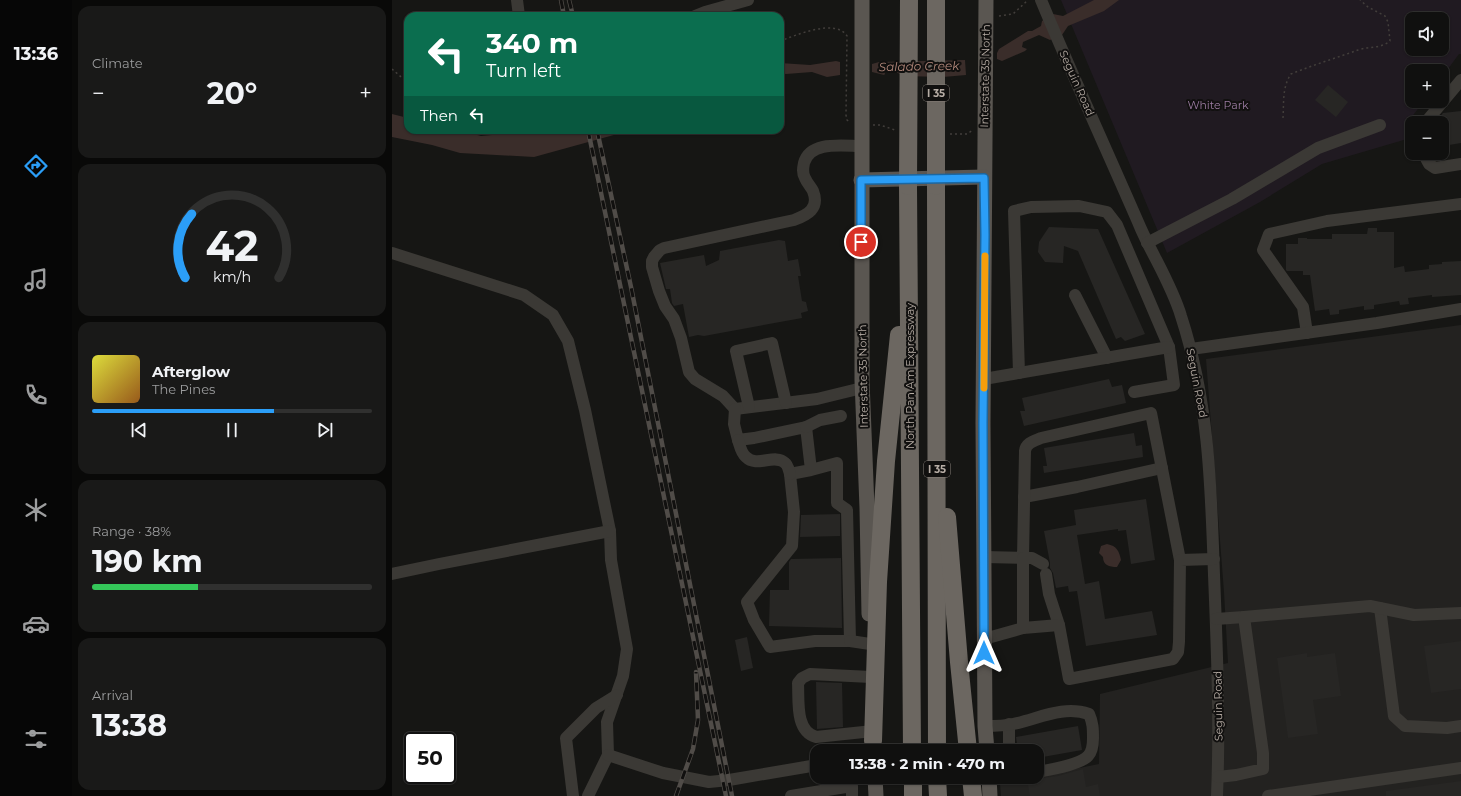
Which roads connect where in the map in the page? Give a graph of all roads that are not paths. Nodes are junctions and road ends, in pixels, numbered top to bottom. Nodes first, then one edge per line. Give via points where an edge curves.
1 (517, 0) edge
2 (748, 0) edge
3 (862, 0) edge
4 (909, 0) edge
5 (936, 0) edge
6 (986, 0) edge
7 (1042, 2) edge
8 (518, 12) edge
9 (705, 12) edge
10 (1461, 80) edge
11 (1431, 116) edge
12 (1380, 125) dead end
13 (862, 146) junction
14 (1427, 160) edge
15 (1461, 164) edge
16 (984, 178) junction
17 (861, 180) junction
18 (1461, 204) edge
19 (909, 239) junction
20 (1147, 243) junction
21 (392, 253) edge
22 (1075, 295) dead end
23 (1461, 309) edge
24 (1307, 333) junction
25 (1169, 347) junction
26 (1191, 349) junction
27 (1107, 358) junction
28 (1019, 373) junction
29 (984, 379) junction
30 (862, 388) junction
31 (1134, 392) dead end
32 (786, 402) junction
33 (749, 407) junction
34 (735, 409) junction
35 (840, 416) dead end
36 (806, 427) junction
37 (738, 440) junction
38 (937, 457) junction
39 (1162, 468) junction
40 (811, 470) junction
41 (790, 474) junction
42 (1024, 496) junction
43 (867, 508) junction
44 (847, 510) junction
45 (610, 531) junction
46 (984, 556) junction
47 (1023, 558) junction
48 (1214, 559) junction
49 (1180, 560) junction
50 (392, 574) edge
51 (1380, 608) junction
52 (1461, 613) edge
53 (1244, 617) junction
54 (1216, 619) junction
55 (1059, 625) junction
56 (1023, 628) junction
57 (984, 638) junction
58 (850, 641) junction
59 (870, 644) junction
60 (871, 677) junction
61 (617, 695) junction
62 (1008, 724) junction
63 (985, 726) junction
64 (1461, 726) edge
65 (873, 741) edge
66 (912, 744) edge
67 (937, 744) edge
68 (967, 744) edge
69 (986, 744) edge
70 (1009, 744) edge
71 (608, 755) junction
72 (810, 766) edge
73 (1461, 768) edge
74 (1044, 770) edge
75 (1218, 777) junction
76 (875, 784) edge
77 (913, 784) edge
78 (937, 784) edge
79 (972, 784) edge
80 (989, 784) edge
81 (573, 796) edge
82 (588, 796) edge
83 (791, 796) edge
84 (852, 796) edge
85 (876, 796) edge
86 (913, 796) edge
87 (938, 796) edge
88 (974, 796) edge
89 (990, 796) edge
90 (1217, 796) edge
91 (1268, 796) edge

1 - 8 street
2 - 9 street
3 - 13 main road, Interstate 35 North
4 - 19 highway, North Pan Am Expressway / I 35, bridge
5 - 38 highway, I 35, bridge
6 - 16 main road, Interstate 35 North
7 - 20 street, Seguin Road
10 - 11 street
12 - 20 street via 1318,148 1232,199
13 - 17 main road, Interstate 35 North
13 - 34 street via 821,147 814,149 805,159 802,172 814,197 814,204 807,215 664,248 652,261 659,291 665,306 674,318 681,338 689,372 695,379 723,396
14 - 15 street via 1435,168
16 - 17 main road
16 - 29 main road, Interstate 35 North
17 - 30 main road, Interstate 35 North
18 - 24 street via 1327,221 1269,234 1263,250 1303,307
19 - 65 highway via 886,461 878,582
19 - 66 highway, North Pan Am Expressway / I 35
20 - 26 street, Seguin Road via 1181,314
21 - 45 street via 524,295 553,315 568,341
22 - 27 street
23 - 24 street
24 - 26 street
25 - 27 street
25 - 28 street via 1117,225 1107,212 1079,206 1030,207 1014,210
25 - 31 street via 1174,385
26 - 48 street, Seguin Road via 1200,388 1210,464
27 - 28 street
28 - 29 street
29 - 46 main road, Interstate 35 North
30 - 32 street via 817,399
30 - 43 main road, Interstate 35 North
32 - 33 street
32 - 33 street via 772,343 736,351
33 - 34 street
34 - 37 street via 734,424
35 - 36 street via 820,420
36 - 37 street
36 - 40 street
37 - 41 street via 746,458 752,461 780,460 786,463
38 - 67 highway, I 35
38 - 68 highway via 947,513
39 - 42 street
39 - 42 street via 1151,413 1041,438 1029,444 1025,451
39 - 49 street
40 - 41 street
40 - 44 street via 837,463 838,503
41 - 58 street via 794,512 792,546 747,602 770,647 815,641
42 - 47 street
43 - 44 street
43 - 59 main road, Interstate 35 North
44 - 58 street
45 - 50 street
45 - 61 street via 611,560 627,649
46 - 47 street
46 - 57 main road, Interstate 35 North
47 - 55 street via 1032,558 1044,569
47 - 56 street
48 - 49 street
48 - 54 street, Seguin Road
49 - 55 street via 1179,642 1178,652 1173,659 1069,680
51 - 52 street via 1414,615
51 - 53 street via 1370,606
51 - 64 street via 1394,716 1405,726
53 - 54 street
53 - 75 street via 1264,769
54 - 75 street, Seguin Road
55 - 56 street
56 - 57 street
57 - 63 main road, Interstate 35 North
58 - 59 street
59 - 60 main road, Interstate 35 North
60 - 65 main road, Interstate 35 North
60 - 65 street via 810,674 798,683 801,724 809,735
61 - 71 street via 607,722
61 - 81 street via 596,708 566,738
62 - 63 street
62 - 70 street
62 - 74 street via 1065,711 1089,714 1093,723 1093,744 1087,758 1077,763
63 - 69 main road, Interstate 35 North
71 - 72 street via 663,773 709,782
71 - 82 street
73 - 91 street
75 - 90 street, Seguin Road
76 - 85 main road
77 - 86 highway
78 - 87 highway
79 - 88 highway
80 - 89 main road
83 - 84 street via 852,786

